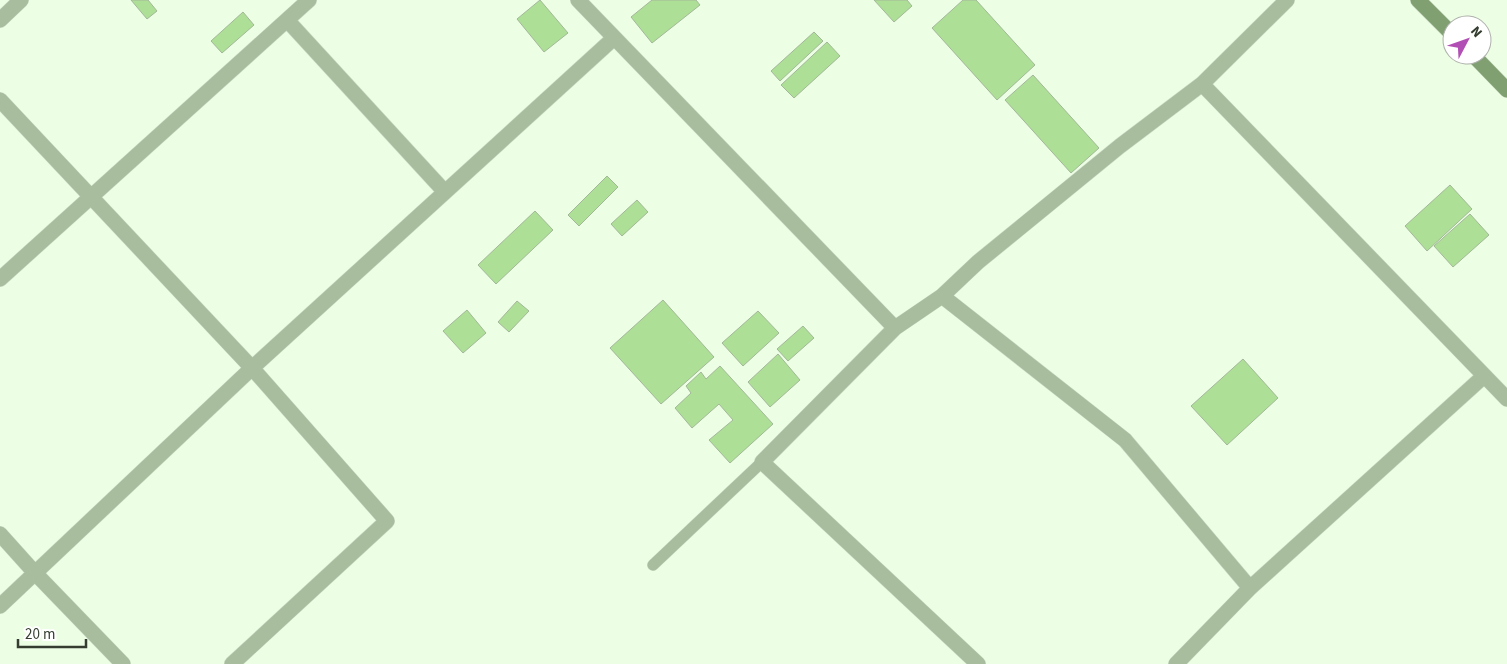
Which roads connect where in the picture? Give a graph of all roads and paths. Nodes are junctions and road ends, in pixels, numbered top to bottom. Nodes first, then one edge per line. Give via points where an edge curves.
1 (21, 0) edge
2 (309, 0) edge
3 (578, 0) edge
4 (1287, 0) edge
5 (1418, 0) edge
6 (0, 20) edge
7 (287, 20) junction
8 (1442, 24) edge
9 (614, 38) junction
10 (1483, 65) edge
11 (1202, 84) junction
12 (1507, 90) edge
13 (0, 100) edge
14 (445, 192) junction
15 (91, 196) junction
16 (0, 279) edge
17 (942, 296) junction
18 (895, 328) junction
19 (252, 368) junction
20 (1484, 376) junction
21 (1507, 399) edge
22 (762, 462) junction
23 (0, 534) edge
24 (653, 565) dead end
25 (35, 573) junction
26 (1250, 588) junction
27 (0, 606) edge
28 (123, 664) edge
29 (232, 664) edge
30 (978, 664) edge
31 (1176, 664) edge

1 - 6 street
2 - 7 street
3 - 9 street
4 - 11 street
5 - 8 main road
7 - 14 street
7 - 15 street
9 - 14 street
9 - 18 street
10 - 12 main road
11 - 17 street via 978,262
11 - 20 street
13 - 15 street
14 - 19 street
15 - 16 street
15 - 19 street
17 - 18 street
17 - 26 street via 1125,440
18 - 22 street
19 - 25 street
19 - 29 street via 387,521
20 - 21 street
20 - 26 street
22 - 24 lane
22 - 30 street
23 - 25 street
25 - 27 street
25 - 28 street
26 - 31 street

